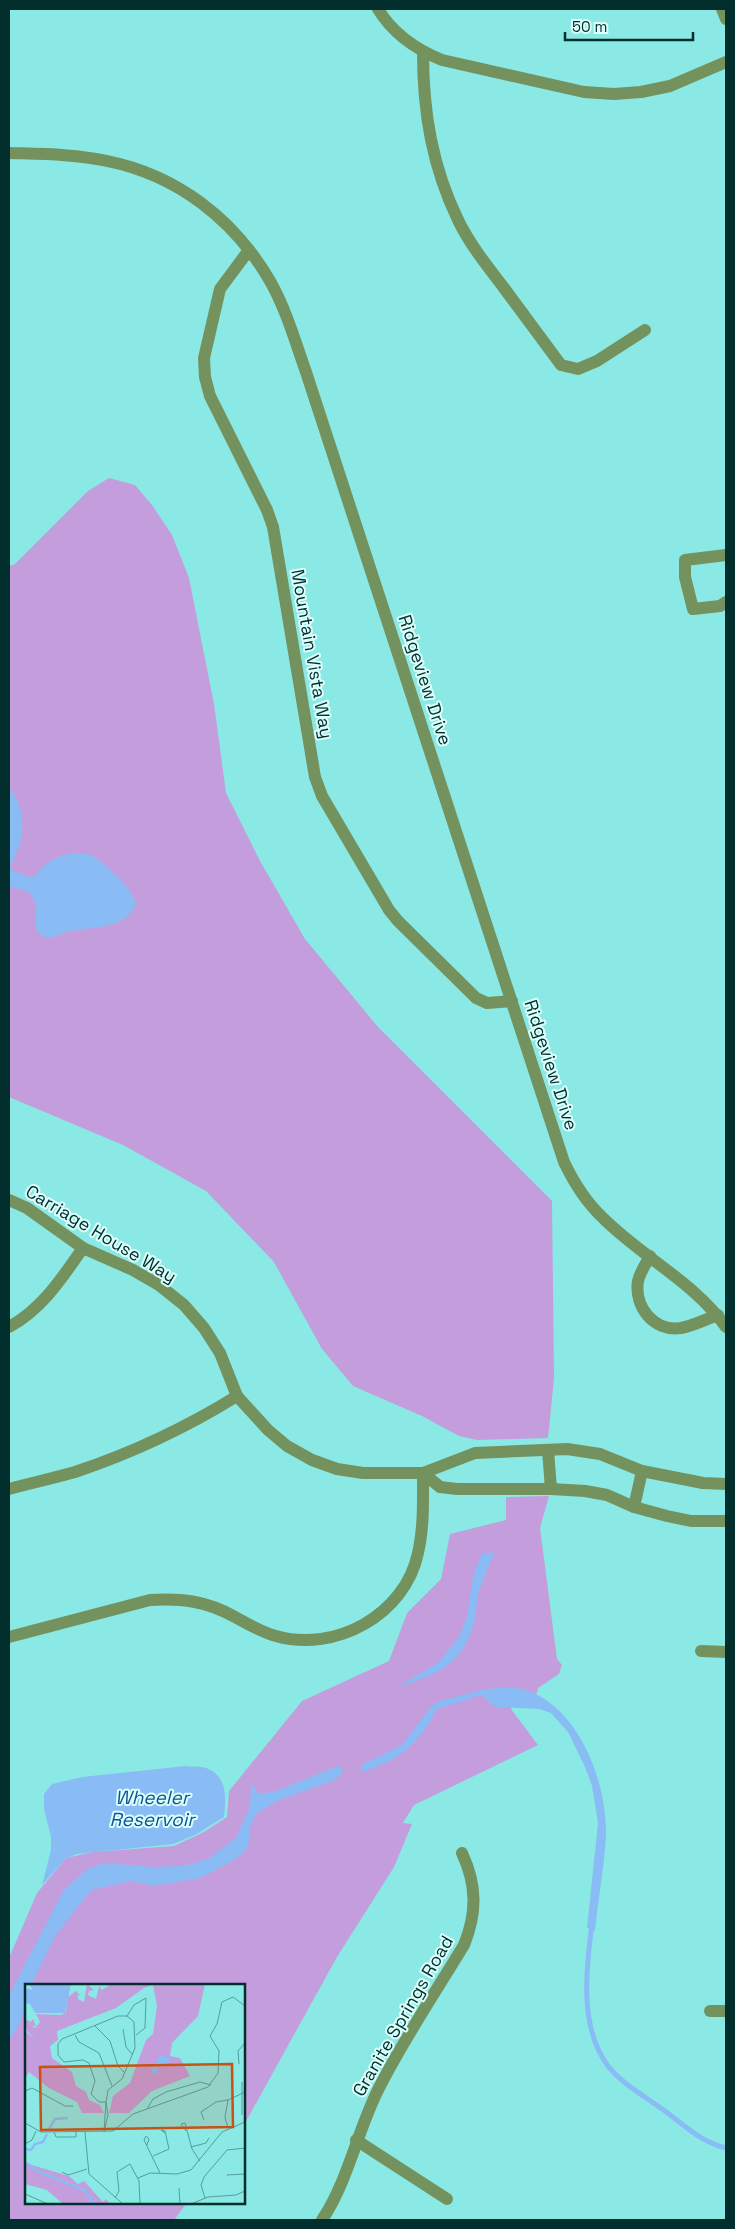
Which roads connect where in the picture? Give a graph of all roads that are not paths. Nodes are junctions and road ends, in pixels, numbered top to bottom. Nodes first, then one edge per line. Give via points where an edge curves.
1 (378, 9) edge
2 (722, 9) edge
3 (726, 19) edge
4 (423, 52) junction
5 (726, 62) edge
6 (9, 153) edge
7 (249, 250) junction
8 (645, 330) dead end
9 (726, 556) edge
10 (726, 602) edge
11 (512, 1001) junction
12 (9, 1200) edge
13 (83, 1248) junction
14 (650, 1256) junction
15 (718, 1315) junction
16 (9, 1327) edge
17 (726, 1327) edge
18 (237, 1396) junction
19 (548, 1450) junction
20 (642, 1472) junction
21 (424, 1473) junction
22 (726, 1484) edge
23 (9, 1489) edge
24 (551, 1489) junction
25 (634, 1507) junction
26 (726, 1521) edge
27 (9, 1638) edge
28 (701, 1650) dead end
29 (726, 1652) edge
30 (462, 1853) dead end
31 (710, 2011) dead end
32 (726, 2011) edge
33 (356, 2140) junction
34 (447, 2199) dead end
35 (322, 2220) edge

1 - 4 street via 391,27
2 - 3 street
4 - 5 street via 442,60 584,92 614,94 670,86
4 - 8 street via 427,127 447,195 480,256 561,365 578,369 597,362
6 - 7 street, Ridgeview Drive via 87,158 142,170 176,186 210,208 234,230
7 - 11 street, Ridgeview Drive via 270,281 294,339
7 - 11 street, Mountain Vista Way via 220,289 204,358 205,377 210,396 273,528 315,776 327,804 388,910 476,998 487,1004
9 - 10 street via 685,560 685,577 693,609 720,606
11 - 14 street, Ridgeview Drive via 572,1179 604,1220
12 - 13 street, Carriage House Way via 27,1208
13 - 16 street via 50,1294 32,1312
13 - 18 street, Carriage House Way via 133,1270 184,1305 220,1353
14 - 15 street, Ridgeview Drive
14 - 15 street via 638,1278 637,1292 645,1314 667,1327 680,1328
15 - 17 street, Ridgeview Drive
18 - 21 street, Carriage House Way via 268,1430 287,1446 312,1460 336,1469 362,1473
18 - 23 street via 129,1452 74,1472
19 - 20 street, Carriage House Way via 600,1454
19 - 21 street, Carriage House Way via 475,1453
19 - 24 street
20 - 22 street, Carriage House Way
20 - 25 street
21 - 24 street via 440,1487
21 - 27 street via 422,1531 418,1555 409,1578 382,1612 344,1634 299,1640 276,1636 215,1607 174,1598 150,1600
24 - 25 street via 607,1495
25 - 26 street via 691,1521
28 - 29 street
30 - 33 street, Granite Springs Road via 470,1869 474,1890 471,1927 464,1945 377,2091
31 - 32 street
33 - 34 street
33 - 35 street, Granite Springs Road via 339,2188

